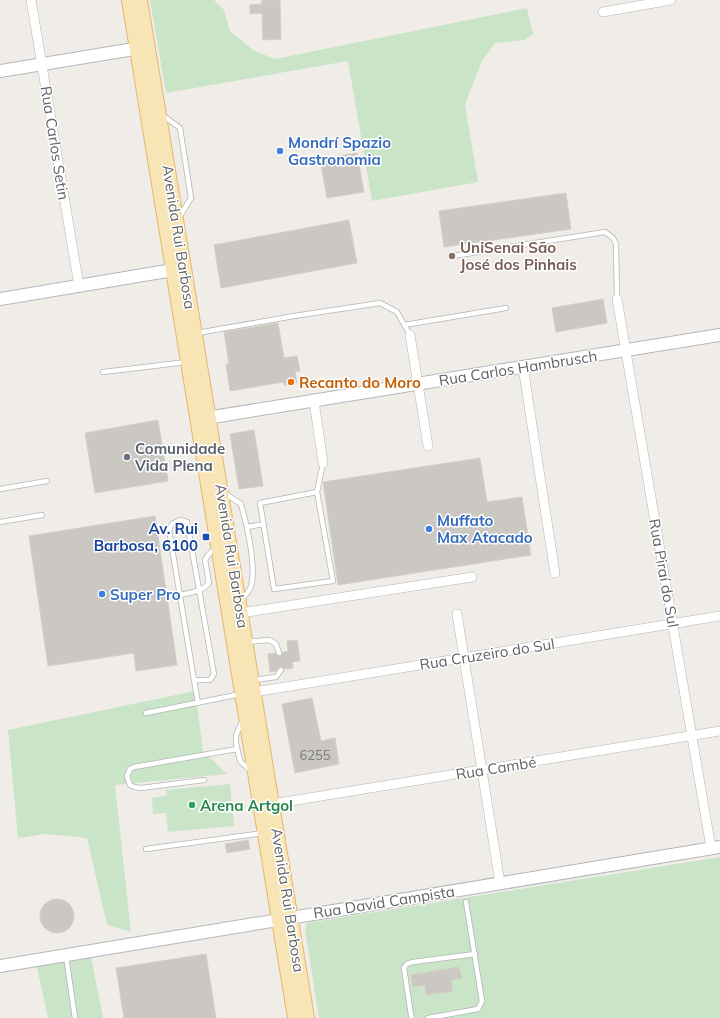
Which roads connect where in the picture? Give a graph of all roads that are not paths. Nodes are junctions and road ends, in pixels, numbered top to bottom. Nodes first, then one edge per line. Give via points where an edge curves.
1 (31, 0) edge
2 (130, 0) edge
3 (140, 0) edge
4 (671, 0) edge
5 (603, 12) dead end
6 (142, 47) junction
7 (42, 64) junction
8 (0, 71) edge
9 (453, 256) dead end
10 (174, 270) junction
11 (79, 286) junction
12 (0, 299) edge
13 (617, 299) joint
14 (506, 308) dead end
15 (404, 325) junction
16 (195, 333) junction
17 (410, 335) joint
18 (720, 335) edge
19 (626, 350) junction
20 (188, 361) junction
21 (523, 367) junction
22 (103, 372) dead end
23 (418, 384) junction
24 (314, 401) junction
25 (203, 419) junction
26 (428, 446) dead end
27 (323, 463) joint
28 (47, 481) dead end
29 (0, 489) edge
30 (221, 491) junction
31 (317, 492) junction
32 (42, 514) dead end
33 (0, 522) edge
34 (264, 524) junction
35 (247, 527) junction
36 (218, 547) junction
37 (555, 573) dead end
38 (472, 577) dead end
39 (200, 590) junction
40 (180, 595) junction
41 (240, 608) junction
42 (457, 614) dead end
43 (720, 616) edge
44 (673, 624) junction
45 (246, 642) junction
46 (279, 653) dead end
47 (464, 658) junction
48 (281, 670) dead end
49 (194, 680) junction
50 (250, 689) junction
51 (198, 703) junction
52 (146, 713) dead end
53 (246, 715) junction
54 (720, 731) edge
55 (692, 736) junction
56 (237, 749) junction
57 (482, 770) junction
58 (256, 776) junction
59 (204, 780) dead end
60 (272, 804) junction
61 (265, 832) junction
62 (716, 847) edge
63 (146, 849) dead end
64 (500, 883) junction
65 (466, 902) dead end
66 (285, 918) junction
67 (475, 954) junction
68 (66, 955) junction
69 (0, 966) edge
70 (75, 1018) edge
71 (296, 1018) edge
72 (308, 1018) edge
73 (412, 1018) edge
74 (428, 1018) edge

1 - 7 street, Rua Carlos Setin
2 - 6 main road, Avenida Rui Barbosa
3 - 6 main road, Avenida Rui Barbosa
4 - 5 street
6 - 7 street
6 - 10 main road, Avenida Rui Barbosa
6 - 16 main road, Avenida Rui Barbosa via 158,112
7 - 8 street
7 - 11 street, Rua Carlos Setin
9 - 13 lane via 605,232 616,244
10 - 11 street
10 - 20 main road, Avenida Rui Barbosa
11 - 12 street
13 - 19 street, Rua Piraí do Sul
14 - 15 lane
15 - 16 lane via 397,312 380,303
15 - 17 lane
16 - 25 main road, Avenida Rui Barbosa
17 - 23 street
18 - 19 street, Rua Carlos Hambrusch
19 - 21 street, Rua Carlos Hambrusch
19 - 44 street, Rua Piraí do Sul
20 - 22 lane
20 - 25 main road, Avenida Rui Barbosa
21 - 23 street, Rua Carlos Hambrusch
21 - 37 street
23 - 24 street, Rua Carlos Hambrusch
23 - 26 street
24 - 25 street, Rua Carlos Hambrusch
24 - 27 street
25 - 30 main road, Avenida Rui Barbosa
25 - 36 main road, Avenida Rui Barbosa
27 - 31 lane
28 - 29 lane
30 - 35 lane via 241,504
30 - 41 main road, Avenida Rui Barbosa
31 - 34 lane via 260,503
31 - 34 lane via 333,580 274,589
32 - 33 lane
34 - 35 lane
35 - 41 lane via 253,570 250,588
36 - 39 lane via 206,557 209,584
36 - 50 main road, Avenida Rui Barbosa
38 - 41 street
39 - 40 lane
39 - 40 lane via 187,522 180,520 172,524 169,530
39 - 49 lane via 214,674 210,680
40 - 49 lane
41 - 45 main road, Avenida Rui Barbosa
42 - 47 street
43 - 44 street, Rua Cruzeiro do Sul
44 - 47 street, Rua Cruzeiro do Sul
44 - 55 street, Rua Piraí do Sul
45 - 46 lane via 269,640 276,644
45 - 50 main road, Avenida Rui Barbosa
47 - 50 street, Rua Cruzeiro do Sul
47 - 57 street
48 - 50 lane via 276,677
49 - 51 lane
50 - 51 lane
50 - 53 main road, Avenida Rui Barbosa
50 - 60 main road, Avenida Rui Barbosa
51 - 52 lane
53 - 56 lane via 236,735
53 - 58 main road, Avenida Rui Barbosa
54 - 55 street, Rua Cambé
55 - 57 street, Rua Cambé
55 - 62 street, Rua Piraí do Sul
56 - 58 lane via 240,761
56 - 59 lane via 134,767 130,768 127,776 130,786 134,788
57 - 60 street, Rua Cambé
57 - 64 street
58 - 61 main road, Avenida Rui Barbosa
60 - 66 main road, Avenida Rui Barbosa
61 - 63 lane
61 - 66 main road, Avenida Rui Barbosa
62 - 64 street, Rua David Campista
64 - 66 street, Rua David Campista
65 - 67 lane
66 - 68 street, Rua David Campista
66 - 71 main road, Avenida Rui Barbosa
66 - 72 main road, Avenida Rui Barbosa
67 - 73 lane via 405,965
67 - 74 lane via 480,979 481,1005 478,1008
68 - 69 street, Rua David Campista
68 - 70 lane

